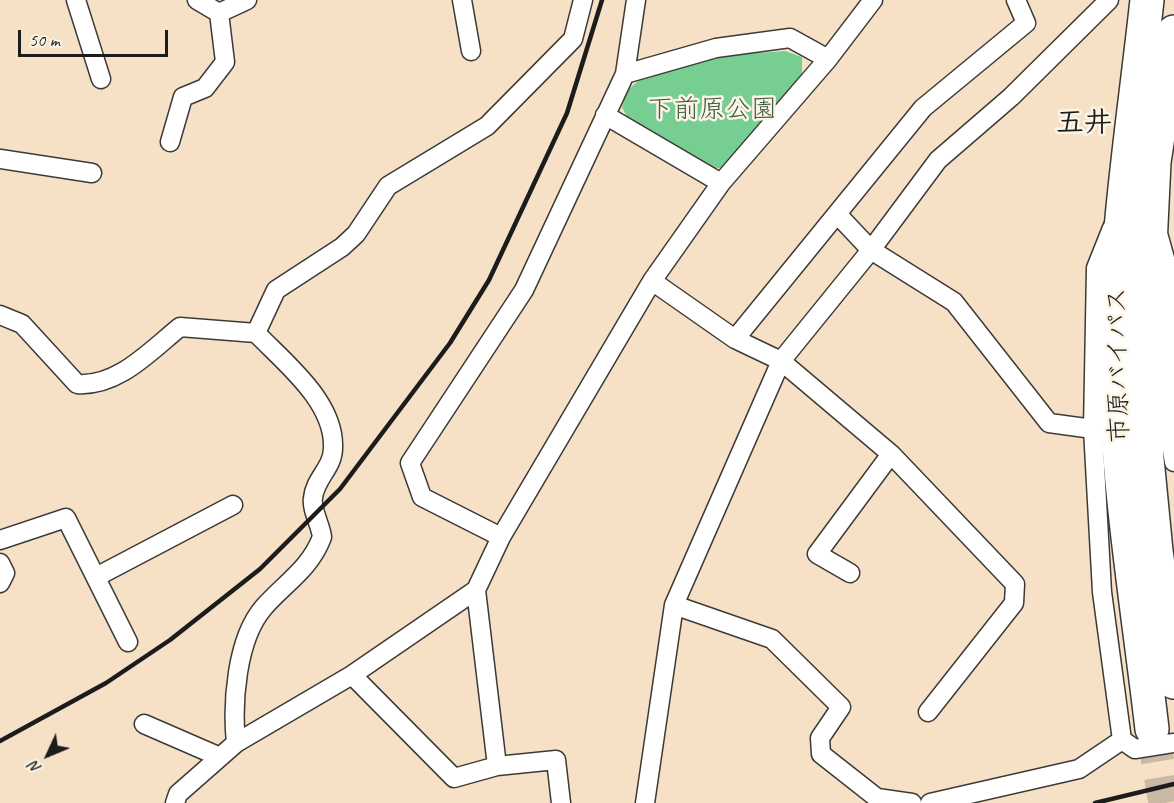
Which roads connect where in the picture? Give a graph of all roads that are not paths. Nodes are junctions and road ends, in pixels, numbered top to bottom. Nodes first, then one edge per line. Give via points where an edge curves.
1 (76, 0) edge
2 (197, 0) edge
3 (247, 0) edge
4 (462, 0) edge
5 (583, 0) edge
6 (636, 0) edge
7 (873, 0) edge
8 (1016, 0) edge
9 (1109, 0) edge
10 (1148, 0) edge
11 (219, 13) junction
12 (1174, 32) edge
13 (471, 51) dead end
14 (828, 59) junction
15 (625, 74) junction
16 (101, 79) dead end
17 (1168, 106) edge
18 (605, 115) junction
19 (170, 142) dead end
20 (0, 159) edge
21 (92, 173) dead end
22 (721, 183) junction
23 (1136, 206) junction
24 (837, 214) junction
25 (871, 250) junction
26 (652, 281) junction
27 (0, 315) edge
28 (256, 333) junction
29 (735, 339) junction
30 (782, 361) junction
31 (1093, 429) junction
32 (891, 454) junction
33 (1174, 462) edge
34 (232, 505) dead end
35 (501, 537) junction
36 (0, 540) edge
37 (0, 563) edge
38 (850, 573) dead end
39 (96, 578) junction
40 (0, 583) edge
41 (476, 590) junction
42 (674, 605) junction
43 (128, 642) dead end
44 (352, 675) junction
45 (1174, 682) edge
46 (928, 712) dead end
47 (144, 724) dead end
48 (1163, 736) edge
49 (1122, 740) junction
50 (236, 743) junction
51 (220, 757) junction
52 (497, 766) junction
53 (175, 803) edge
54 (561, 803) edge
55 (645, 803) edge
56 (912, 803) edge
57 (930, 803) edge

1 - 16 street
2 - 11 street
3 - 11 street
4 - 13 street
5 - 28 street via 573,39 487,126 388,186 356,234 342,247 276,290
6 - 15 street
7 - 14 street
8 - 24 street via 1026,23 923,108
9 - 25 street via 1011,97 938,160
10 - 23 highway, 市原バイパス
11 - 19 street via 225,62 205,88 183,97
12 - 17 highway, 市原バイパス
14 - 15 street via 790,38 716,48
14 - 22 street
15 - 18 street
17 - 23 highway, 市原バイパス
18 - 22 street
18 - 35 street via 524,290 410,463 422,497
20 - 21 street
22 - 26 street
23 - 31 street via 1096,268
23 - 33 street via 1166,262 1169,431
23 - 45 highway, 市原バイパス via 1147,459
23 - 48 highway, 市原バイパス via 1115,362 1120,453
24 - 25 street
24 - 29 street
25 - 30 street
25 - 31 street via 954,302 1049,423
26 - 29 street
26 - 35 street
27 - 28 street via 22,324 77,384 86,385 121,375 180,327
28 - 50 street via 313,395 329,422 333,448 329,467 318,480 312,500 322,537 317,552 263,608 246,646 233,708
29 - 30 street
30 - 32 street
30 - 42 street
31 - 49 street via 1102,592
32 - 38 street via 817,554
32 - 46 street via 1015,584 1014,603
34 - 39 street
35 - 41 street
36 - 39 street via 66,518
37 - 40 street via 4,573
39 - 43 street
41 - 44 street
41 - 52 street
42 - 55 street
42 - 56 street via 772,639 841,707 820,738 821,754 877,798
44 - 50 street
44 - 52 street via 454,778
47 - 51 street
48 - 49 street via 1135,749
49 - 57 street via 1079,769
50 - 51 street
51 - 53 street via 178,794
52 - 54 street via 556,760

